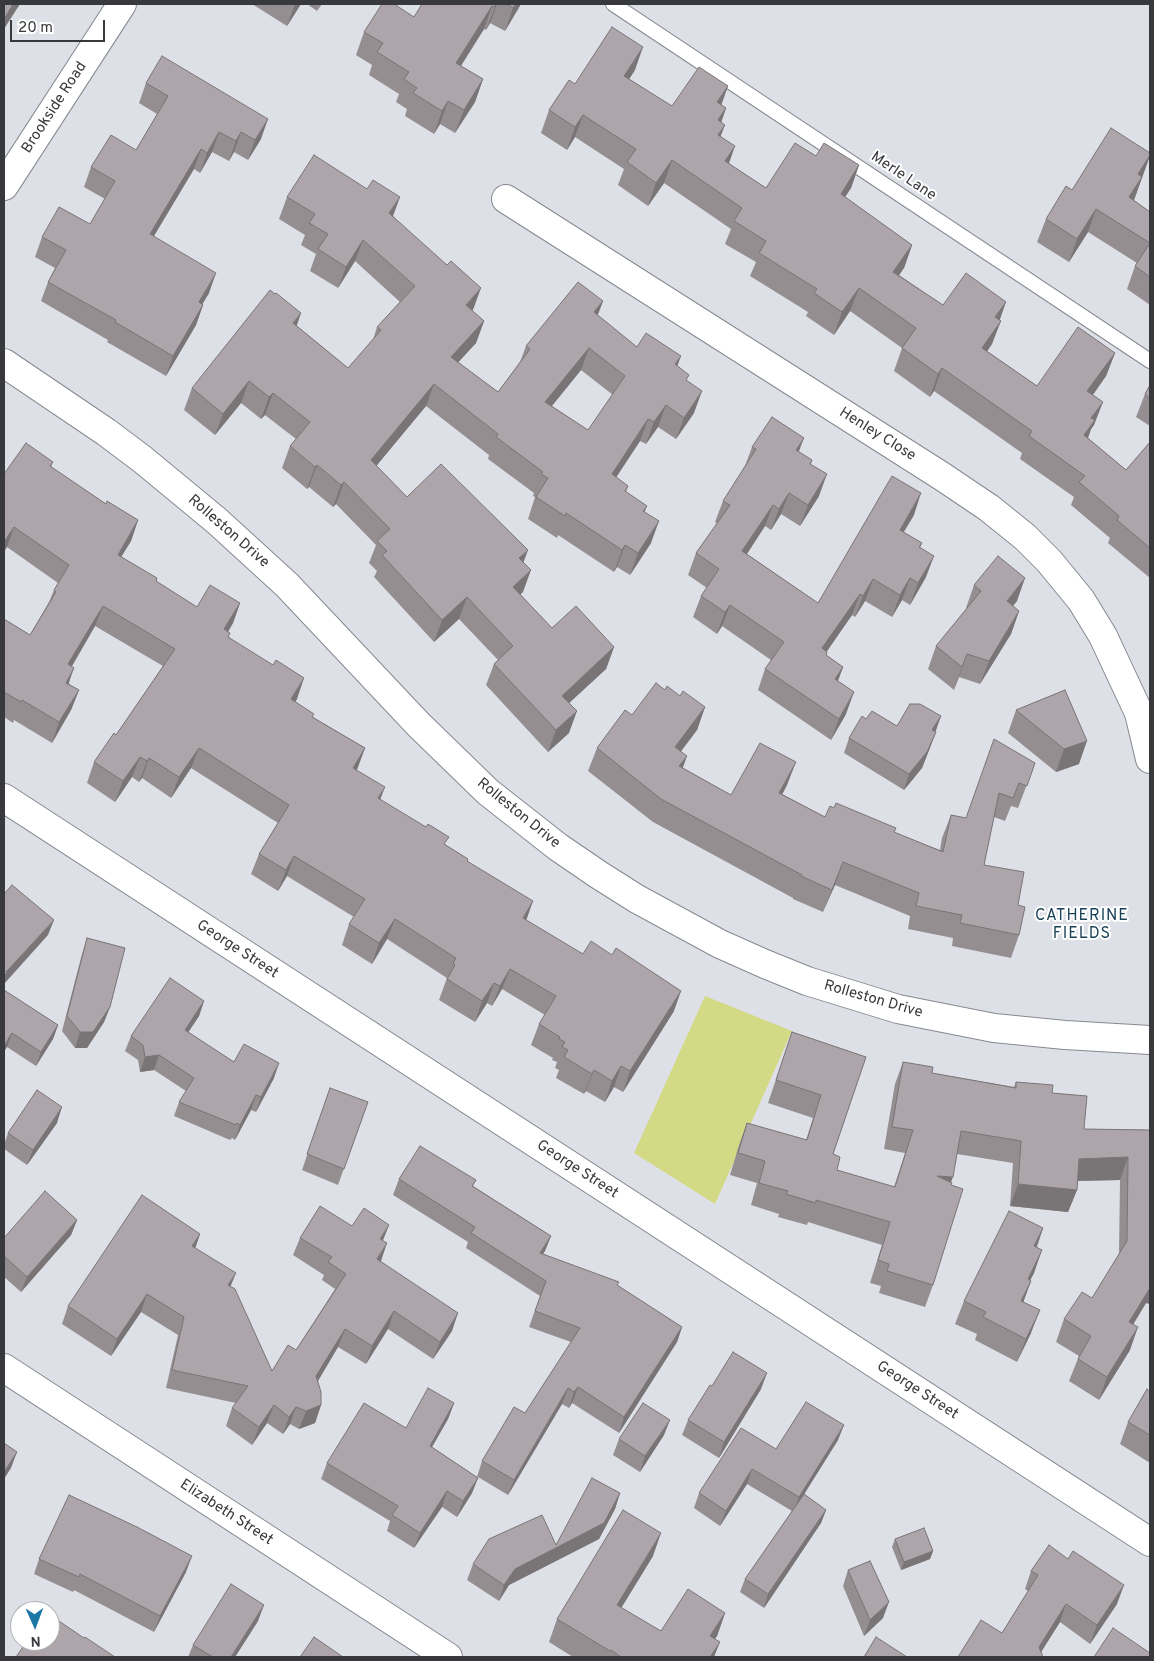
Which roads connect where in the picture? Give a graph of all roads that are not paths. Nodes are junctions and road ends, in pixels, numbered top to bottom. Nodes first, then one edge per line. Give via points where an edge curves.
1 (122, 4) edge
2 (612, 4) edge
3 (4, 186) edge
4 (506, 199) dead end
5 (1150, 361) edge
6 (4, 363) edge
7 (1144, 711) edge
8 (1150, 759) edge
9 (4, 798) edge
10 (1150, 1040) edge
11 (4, 1368) edge
12 (1150, 1542) edge
13 (448, 1657) edge

1 - 3 street, Brookside Road
2 - 5 lane, Merle Lane
4 - 7 street, Henley Close via 943,476 1019,532 1049,561 1080,600
6 - 10 street, Rolleston Drive via 106,432 203,509 286,585 418,724 488,792 558,847 637,900 765,964 807,981 898,1009 1002,1029
7 - 8 street, Henley Close
9 - 12 street, George Street
11 - 13 street, Elizabeth Street

